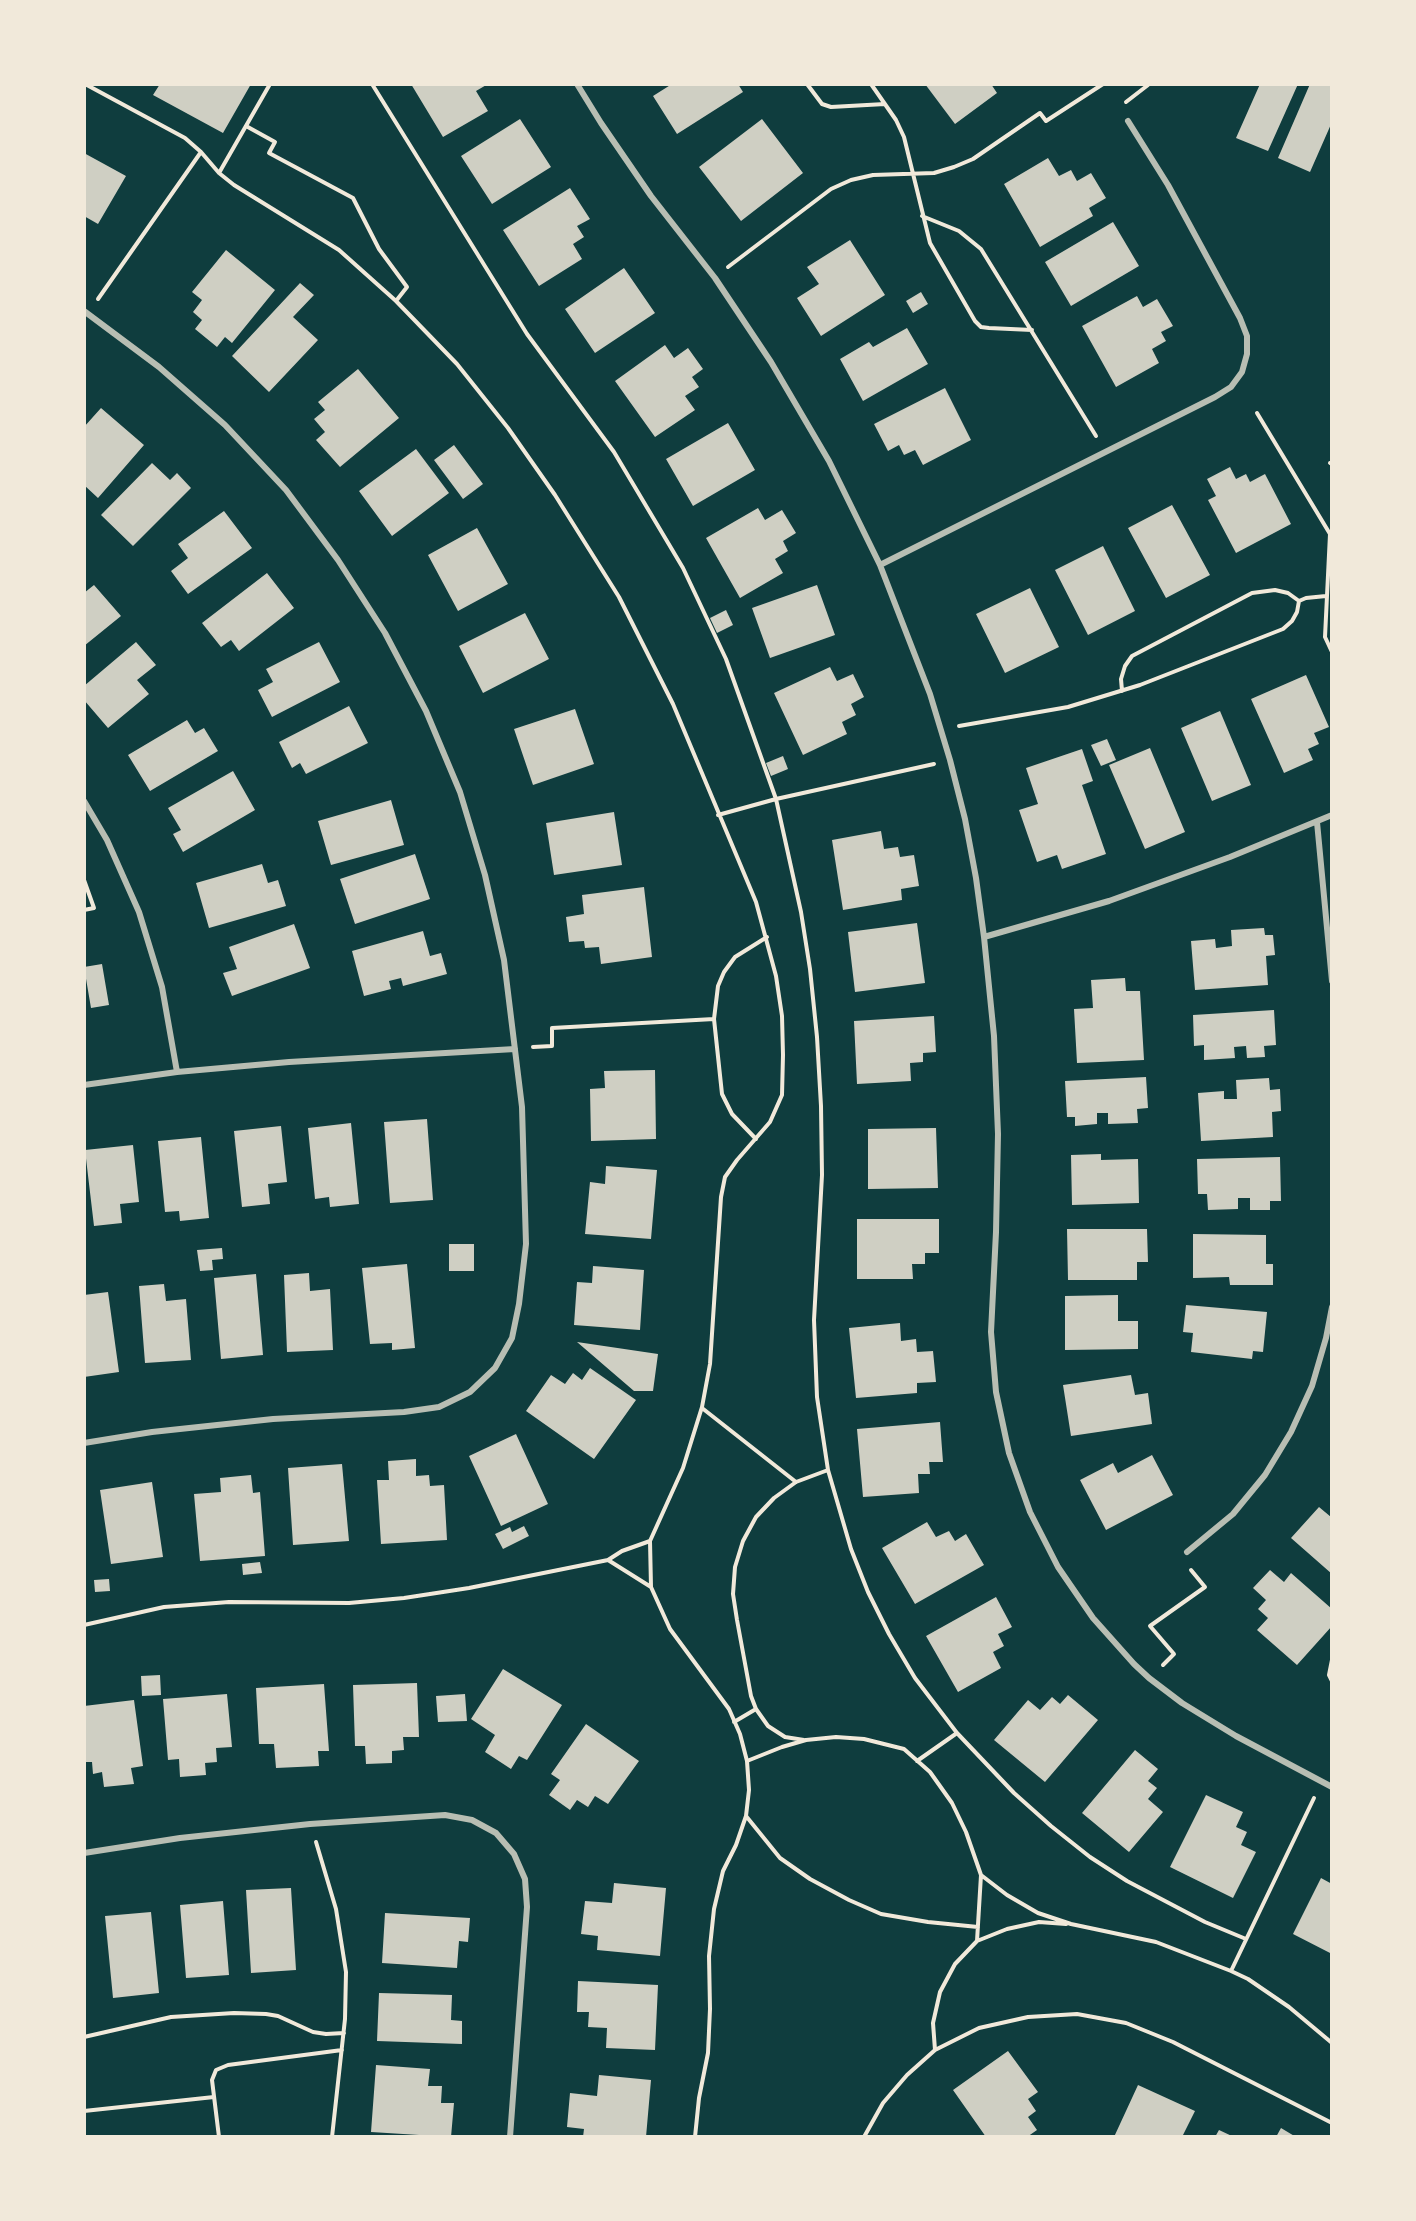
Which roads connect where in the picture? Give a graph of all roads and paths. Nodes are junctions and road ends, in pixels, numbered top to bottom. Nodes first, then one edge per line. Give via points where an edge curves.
1 (86, 84) edge
2 (270, 84) edge
3 (372, 84) edge
4 (577, 84) edge
5 (807, 84) edge
6 (871, 84) edge
7 (1103, 84) edge
8 (885, 104) junction
9 (1128, 121) dead end
10 (246, 126) junction
11 (201, 152) junction
12 (219, 173) junction
13 (913, 174) junction
14 (922, 216) junction
15 (715, 278) junction
16 (396, 301) junction
17 (86, 312) edge
18 (1032, 330) junction
19 (1257, 413) dead end
20 (1106, 452) junction
21 (880, 565) junction
22 (1326, 596) junction
23 (1299, 601) junction
24 (1332, 652) edge
25 (1122, 691) junction
26 (941, 729) junction
27 (951, 760) junction
28 (776, 799) junction
29 (84, 801) edge
30 (718, 815) junction
31 (1332, 815) edge
32 (1317, 822) junction
33 (84, 880) edge
34 (84, 910) edge
35 (767, 937) junction
36 (984, 937) junction
37 (1332, 981) edge
38 (714, 1019) junction
39 (515, 1049) junction
40 (177, 1072) junction
41 (84, 1085) edge
42 (756, 1139) junction
43 (1332, 1307) edge
44 (702, 1407) junction
45 (84, 1443) edge
46 (828, 1470) junction
47 (796, 1482) junction
48 (650, 1541) junction
49 (1187, 1552) joint
50 (608, 1560) junction
51 (651, 1587) junction
52 (84, 1625) edge
53 (1332, 1660) edge
54 (1149, 1678) junction
55 (1332, 1682) edge
56 (756, 1709) junction
57 (734, 1722) junction
58 (957, 1733) junction
59 (806, 1740) junction
60 (747, 1761) junction
61 (917, 1761) junction
62 (1322, 1781) junction
63 (1332, 1786) edge
64 (746, 1816) junction
65 (310, 1824) junction
66 (84, 1853) edge
67 (981, 1875) junction
68 (1071, 1924) junction
69 (978, 1927) junction
70 (1246, 1939) junction
71 (977, 1941) junction
72 (1231, 1971) junction
73 (344, 2033) junction
74 (84, 2037) edge
75 (1332, 2043) edge
76 (342, 2050) junction
77 (935, 2050) junction
78 (214, 2097) junction
79 (84, 2111) edge
80 (1332, 2123) edge
81 (219, 2137) edge
82 (332, 2137) edge
83 (510, 2137) edge
84 (695, 2137) edge
85 (864, 2137) edge

1 - 11 path via 185,138
2 - 10 path
3 - 28 path via 526,334 614,452 683,568 726,659
4 - 15 street via 651,196
5 - 8 path via 822,104 831,107
6 - 8 path
7 - 13 path via 1046,121 1040,113 973,159 934,173
8 - 13 path via 904,137
9 - 20 street via 1168,185 1240,318 1247,336 1247,354 1242,372 1231,387
10 - 12 path
10 - 16 path via 274,142 269,153 353,198 379,249 407,286
11 - 12 path
11 - 17 path
12 - 16 path via 339,250
13 - 14 path
13 - 15 path via 873,175 831,189
14 - 18 path via 959,231 981,249
14 - 18 path via 930,243 975,321 981,327
15 - 21 street via 771,362 829,461
16 - 30 path via 457,364 508,428 593,556 673,704
17 - 39 street via 159,367 217,418 286,490 386,633 426,711 460,792 485,875 504,960
18 - 20 path
19 - 22 path via 1330,534
20 - 21 street
21 - 26 street
22 - 23 path
22 - 24 path via 1325,637
23 - 25 path via 1292,621 1283,629
23 - 25 path via 1288,593 1261,590 1234,602 1132,656 1121,679
25 - 26 path via 1039,713
26 - 27 street
27 - 28 path
27 - 36 street
28 - 30 path
28 - 46 path via 801,912 817,1037 822,1175 814,1320 817,1397
29 - 40 street via 107,840 139,912 162,987
30 - 35 path
31 - 32 street
32 - 36 street via 1108,901
32 - 37 street
33 - 34 path via 94,908
35 - 38 path via 735,957 724,972
35 - 42 path via 782,1016 782,1095 770,1122
36 - 54 street via 998,1134 991,1332 996,1392 1009,1453 1030,1512 1058,1567 1093,1618
38 - 39 path via 552,1028 552,1046
38 - 42 path via 722,1094 732,1114
39 - 40 street via 379,1055
39 - 45 street via 522,1107 526,1233 519,1304 512,1338 495,1368 470,1392 439,1407 404,1412 273,1419
40 - 41 street
42 - 44 path via 725,1177 711,1364
43 - 49 street via 1312,1386 1291,1432 1265,1475 1233,1514
44 - 47 path
44 - 48 path via 682,1468
46 - 47 path
46 - 58 path via 868,1592 915,1678
47 - 56 path via 756,1517 735,1567 733,1594
48 - 50 path
48 - 51 path
49 - 54 path via 1180,1558 1205,1587 1150,1626 1174,1654
50 - 51 path
50 - 52 path via 405,1598 349,1603 229,1602 175,1606
51 - 57 path via 670,1629 729,1708
53 - 55 path
54 - 62 street via 1227,1730
56 - 57 path
56 - 59 path via 768,1726 785,1737
57 - 60 path
58 - 61 path
58 - 70 path via 1014,1793 1090,1857 1165,1903
59 - 60 path
59 - 61 path via 864,1739 904,1749
60 - 64 path
61 - 67 path via 952,1803
62 - 63 street
62 - 70 path
64 - 69 path via 780,1858 849,1900 882,1914
64 - 84 path via 723,1871 714,1909 708,2053
65 - 66 street
65 - 73 path via 342,1940 346,1972
65 - 83 street via 445,1815 472,1820 496,1833 514,1854 525,1880 527,1907
67 - 68 path via 1038,1912
67 - 69 path
68 - 71 path via 1039,1922
68 - 72 path via 1155,1942
69 - 71 path
70 - 72 path
71 - 77 path via 955,1965 940,1992 933,2023
72 - 75 path via 1289,2007
73 - 74 path via 313,2032 266,2013 234,2013 171,2018
73 - 76 path
76 - 78 path via 228,2065 216,2070 212,2080
76 - 82 path
77 - 80 path via 979,2028 1028,2017 1077,2014 1126,2023
77 - 85 path via 889,2096
78 - 79 path
78 - 81 path

